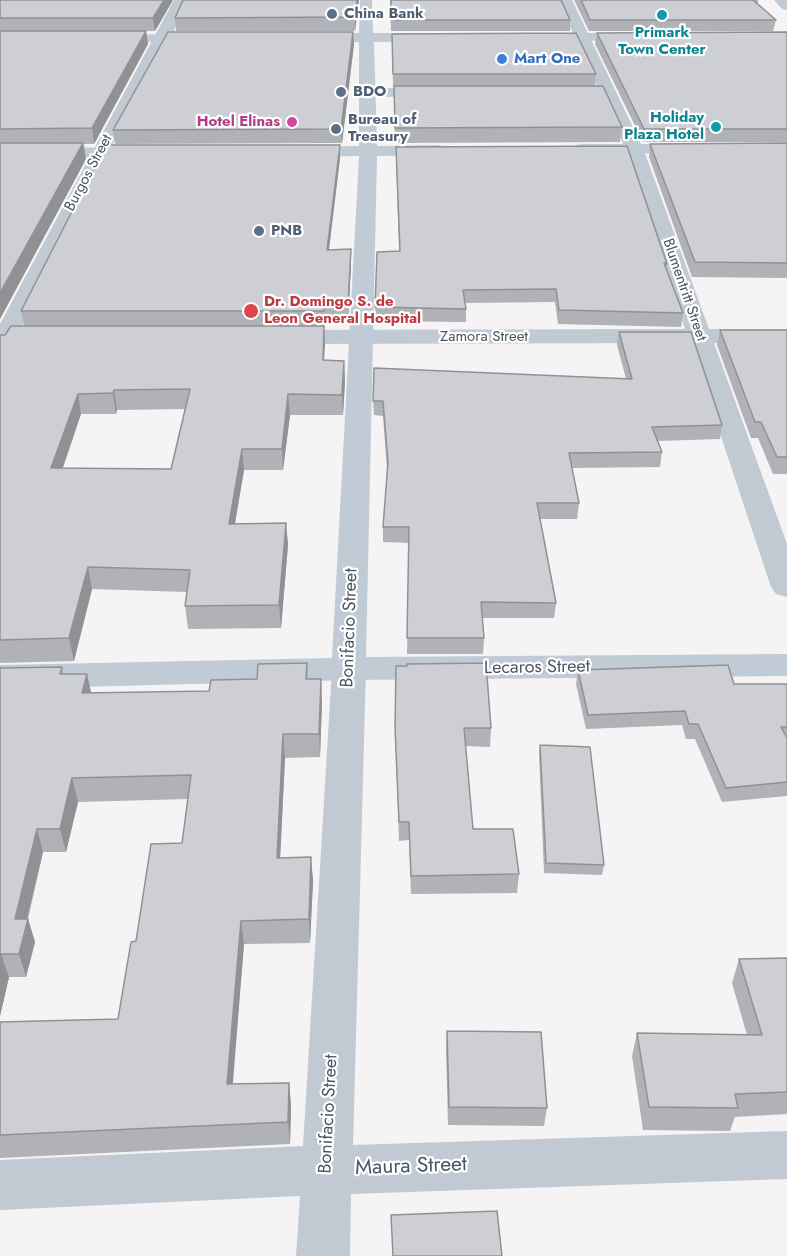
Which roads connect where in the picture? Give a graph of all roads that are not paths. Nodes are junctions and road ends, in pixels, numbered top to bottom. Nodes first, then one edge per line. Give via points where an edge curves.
1 (181, 0) edge
2 (366, 0) edge
3 (565, 0) edge
4 (781, 0) edge
5 (787, 6) edge
6 (367, 37) junction
7 (447, 37) edge
8 (515, 37) edge
9 (583, 37) junction
10 (655, 37) edge
11 (93, 38) edge
12 (295, 38) edge
13 (164, 39) junction
14 (223, 39) edge
15 (366, 93) junction
16 (458, 93) edge
17 (634, 148) junction
18 (787, 148) edge
19 (565, 149) edge
20 (460, 150) edge
21 (368, 151) junction
22 (0, 152) edge
23 (169, 152) edge
24 (274, 152) edge
25 (99, 153) junction
26 (29, 336) edge
27 (700, 336) junction
28 (787, 336) edge
29 (255, 337) edge
30 (361, 338) junction
31 (2, 340) edge
32 (787, 587) edge
33 (787, 665) edge
34 (349, 669) junction
35 (0, 677) edge
36 (787, 1155) edge
37 (326, 1170) junction
38 (0, 1185) edge
39 (323, 1256) edge

1 - 13 street, Burgos Street
2 - 6 street, Bonifacio Street
3 - 9 street, Blumentritt Street
4 - 5 street
6 - 7 street
6 - 12 street
6 - 15 street, Bonifacio Street
8 - 9 street
9 - 10 street
9 - 17 street, Blumentritt Street via 601,93
11 - 13 street
13 - 14 street
13 - 25 street, Burgos Street
15 - 16 street
15 - 21 street, Bonifacio Street
17 - 18 street
17 - 19 street
17 - 27 street, Blumentritt Street
20 - 21 street
21 - 24 street
21 - 30 street, Bonifacio Street
22 - 25 street
23 - 25 street
25 - 31 street, Burgos Street
26 - 31 street
27 - 28 street, Zamora Street
27 - 30 street, Zamora Street
27 - 32 street, Blumentritt Street
29 - 30 street, Zamora Street
30 - 34 street, Bonifacio Street
33 - 34 street, Lecaros Street
34 - 35 street, Lecaros Street
34 - 37 street, Bonifacio Street
36 - 37 street, Maura Street
37 - 38 street, Maura Street
37 - 39 street, Bonifacio Street

